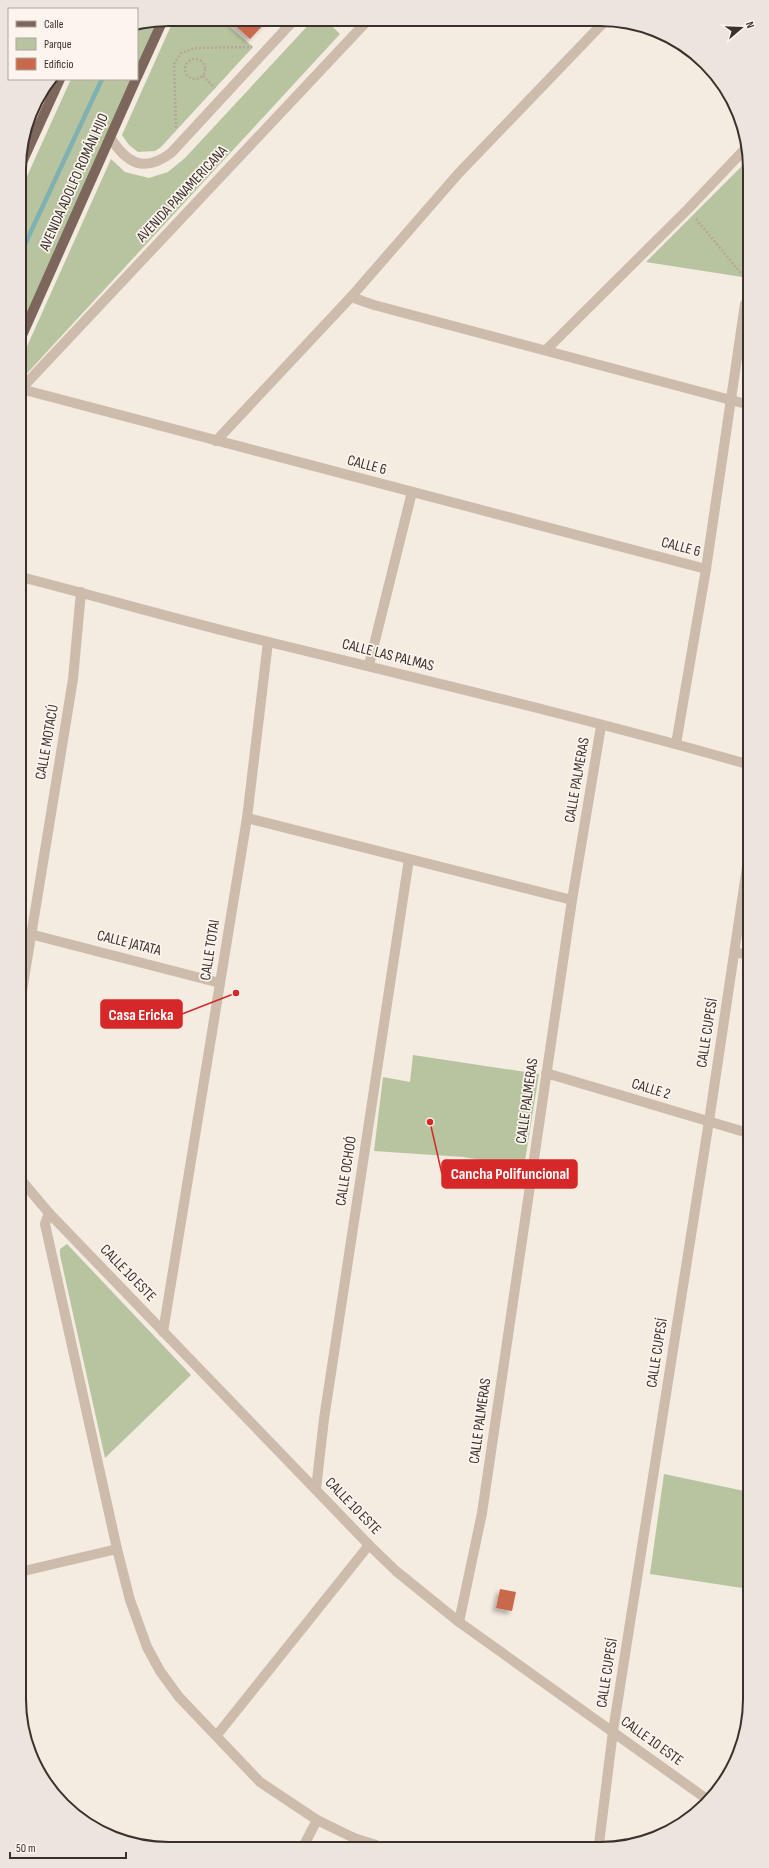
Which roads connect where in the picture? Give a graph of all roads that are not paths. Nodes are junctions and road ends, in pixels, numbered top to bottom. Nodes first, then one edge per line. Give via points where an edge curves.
1 (160, 26) edge
2 (289, 26) edge
3 (362, 26) edge
4 (600, 26) edge
5 (138, 76) edge
6 (59, 80) edge
7 (136, 80) edge
8 (50, 90) edge
9 (110, 137) junction
10 (28, 146) edge
11 (742, 152) edge
12 (351, 297) junction
13 (743, 323) edge
14 (26, 326) edge
15 (546, 350) junction
16 (26, 385) edge
17 (26, 391) edge
18 (731, 400) junction
19 (743, 403) edge
20 (216, 441) junction
21 (412, 492) junction
22 (706, 569) junction
23 (26, 578) edge
24 (81, 592) junction
25 (268, 642) junction
26 (369, 665) junction
27 (601, 726) junction
28 (676, 744) junction
29 (743, 763) edge
30 (247, 818) junction
31 (409, 859) junction
32 (743, 895) edge
33 (572, 900) junction
34 (30, 934) junction
35 (735, 952) junction
36 (743, 954) edge
37 (26, 963) edge
38 (220, 983) junction
39 (546, 1073) junction
40 (709, 1121) junction
41 (743, 1131) edge
42 (26, 1186) edge
43 (49, 1213) junction
44 (163, 1332) junction
45 (316, 1489) junction
46 (369, 1545) junction
47 (117, 1549) junction
48 (26, 1571) edge
49 (459, 1622) junction
50 (613, 1731) junction
51 (217, 1735) junction
52 (704, 1797) edge
53 (317, 1820) junction
54 (306, 1842) edge
55 (367, 1842) edge
56 (599, 1842) edge

1 - 5 main road, AVENIDA ADOLFO ROMÁN HIJO
2 - 9 street via 160,162 136,163 125,157
3 - 16 street, AVENIDA PANAMERICANA
4 - 12 street via 458,174
6 - 8 main road
7 - 9 main road, AVENIDA ADOLFO ROMÁN HIJO
8 - 10 main road
9 - 14 main road, AVENIDA ADOLFO ROMÁN HIJO
11 - 15 street
12 - 15 street
12 - 20 street
13 - 18 street
15 - 18 street
17 - 20 street, CALLE 6
18 - 19 street
18 - 22 street
20 - 21 street, CALLE 6
21 - 22 street, CALLE 6
21 - 26 street
22 - 28 street
23 - 24 street, CALLE LAS PALMAS
24 - 25 street, CALLE LAS PALMAS
24 - 34 street, CALLE MOTACÚ via 73,680
25 - 26 street, CALLE LAS PALMAS
25 - 30 street, CALLE TOTAI
26 - 27 street, CALLE LAS PALMAS
27 - 28 street, CALLE LAS PALMAS
27 - 33 street, CALLE PALMERAS
28 - 29 street, CALLE LAS PALMAS
30 - 31 street
30 - 38 street, CALLE TOTAI
31 - 33 street
31 - 45 street, CALLE OCHOÓ via 324,1419
32 - 35 street, CALLE CUPESÍ
33 - 39 street, CALLE PALMERAS
34 - 37 street, CALLE MOTACÚ
34 - 38 street, CALLE JATATA
35 - 36 street
35 - 40 street, CALLE CUPESÍ
38 - 44 street, CALLE TOTAI
39 - 40 street, CALLE 2
39 - 49 street, CALLE PALMERAS via 482,1513
40 - 41 street, CALLE 2
40 - 50 street, CALLE CUPESÍ
42 - 43 street, CALLE 10 ESTE
43 - 44 street, CALLE 10 ESTE
43 - 47 street via 46,1224
44 - 45 street, CALLE 10 ESTE
45 - 46 street, CALLE 10 ESTE
46 - 49 street, CALLE 10 ESTE
46 - 51 street
47 - 48 street
47 - 51 street via 130,1600 147,1647 179,1697
49 - 50 street, CALLE 10 ESTE
50 - 52 street, CALLE 10 ESTE
50 - 56 street, CALLE CUPESÍ
51 - 53 street via 260,1782
53 - 54 street
53 - 55 street

